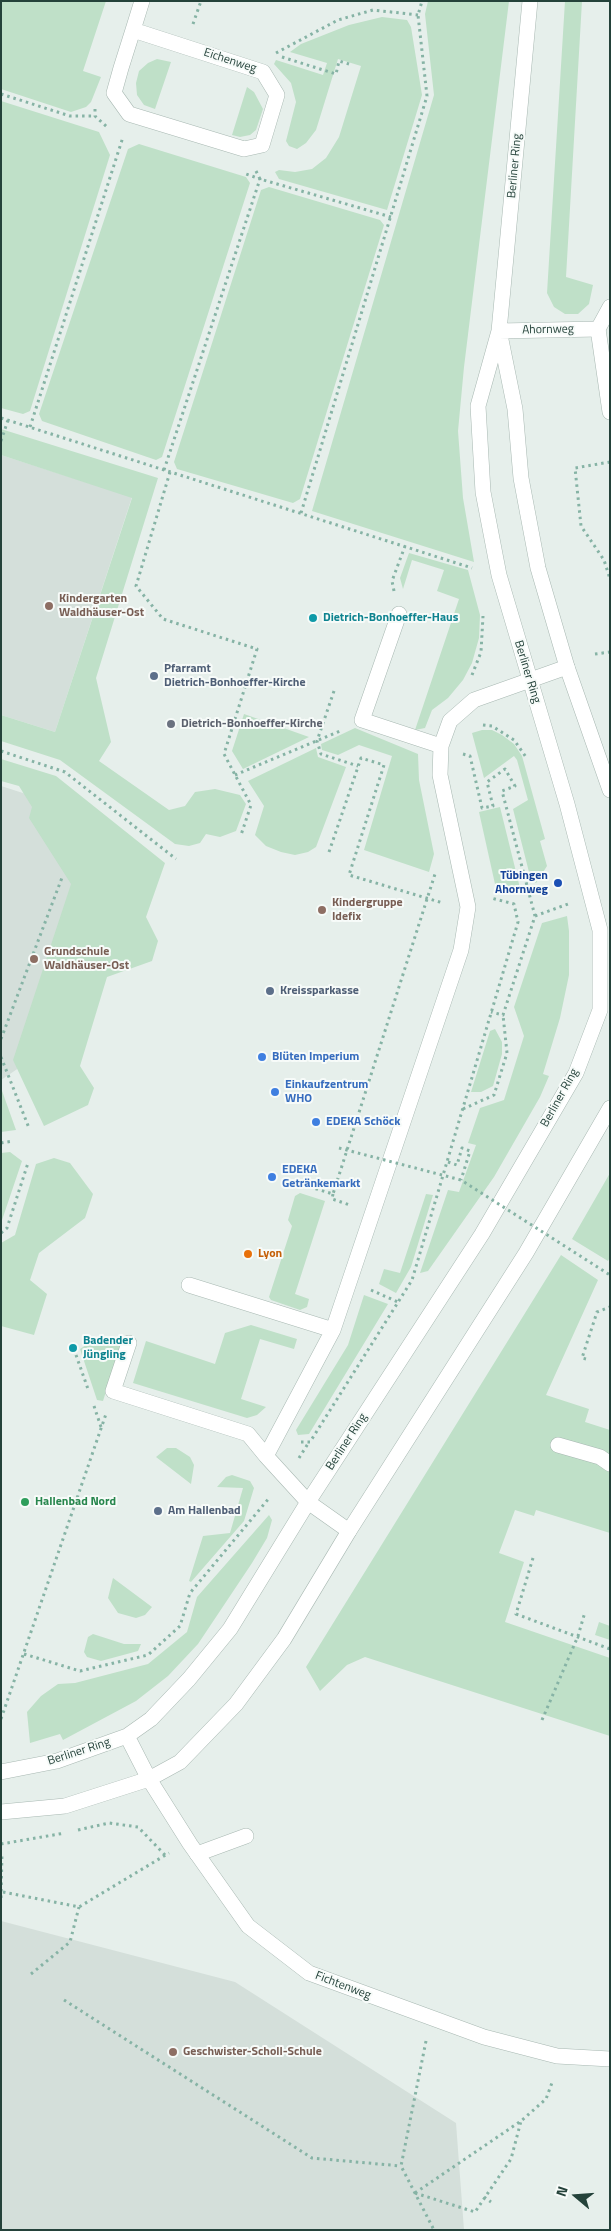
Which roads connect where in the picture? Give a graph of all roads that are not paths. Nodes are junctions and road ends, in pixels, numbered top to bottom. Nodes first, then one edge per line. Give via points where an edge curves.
1 (142, 1) edge
2 (530, 1) edge
3 (133, 30) junction
4 (610, 307) edge
5 (598, 329) junction
6 (499, 331) junction
7 (610, 412) edge
8 (399, 614) road end
9 (567, 667) junction
10 (530, 680) junction
11 (441, 746) junction
12 (610, 790) edge
13 (606, 1013) edge
14 (610, 1108) edge
15 (189, 1285) dead end
16 (333, 1330) junction
17 (129, 1343) dead end
18 (558, 1445) dead end
19 (266, 1456) junction
20 (610, 1464) edge
21 (308, 1502) junction
22 (349, 1531) junction
23 (127, 1736) junction
24 (1, 1772) edge
25 (149, 1779) junction
26 (1, 1812) edge
27 (246, 1836) dead end
28 (194, 1849) junction
29 (610, 2059) edge

1 - 3 street
2 - 6 street, Berliner Ring
3 - 3 street, Eichenweg via 263,72 277,95 262,145 244,149 130,114 114,93
4 - 5 street
5 - 6 street, Ahornweg
5 - 7 street
6 - 9 street, Berliner Ring via 516,409 520,478 538,568
6 - 10 street, Berliner Ring via 478,406 483,492 499,575
8 - 11 street via 362,720
9 - 10 street
9 - 12 street, Berliner Ring
10 - 11 street via 474,700 450,721
10 - 13 street, Berliner Ring via 600,930
11 - 16 street via 440,775 468,907 460,950
13 - 21 street, Berliner Ring via 576,1072 482,1234
14 - 22 street via 526,1253
15 - 16 street
16 - 19 street
17 - 19 street via 113,1391 248,1434
18 - 20 street via 600,1457
19 - 21 street
21 - 22 street
21 - 23 street, Berliner Ring via 230,1629 190,1679 151,1719
22 - 25 street via 284,1639 236,1704 180,1762
23 - 24 street, Berliner Ring via 57,1761
23 - 25 street, Fichtenweg
25 - 26 street via 65,1806
25 - 28 street, Fichtenweg
27 - 28 street
28 - 29 street, Fichtenweg via 248,1926 309,1973 484,2037 557,2056

